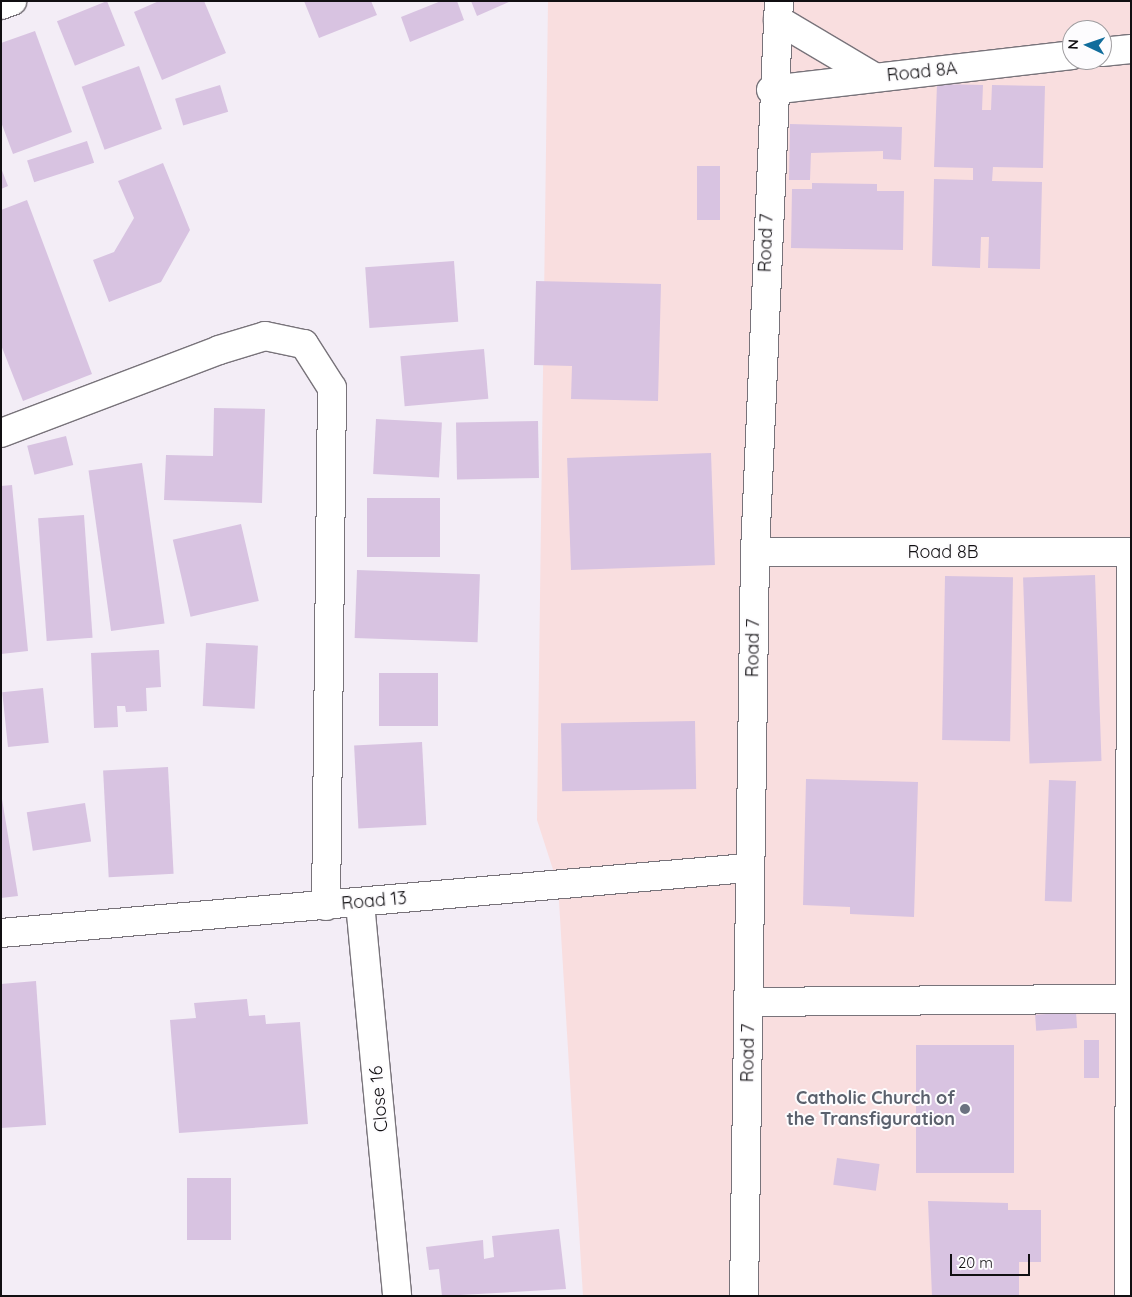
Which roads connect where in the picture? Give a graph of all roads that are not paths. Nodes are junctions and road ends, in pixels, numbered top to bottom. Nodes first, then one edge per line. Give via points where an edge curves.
1 (12, 1) edge
2 (1, 5) edge
3 (778, 10) edge
4 (1131, 48) edge
5 (1112, 51) edge
6 (1062, 56) edge
7 (874, 77) junction
8 (772, 90) junction
9 (1, 433) edge
10 (755, 552) junction
11 (1131, 552) edge
12 (1131, 558) edge
13 (748, 868) junction
14 (360, 902) junction
15 (326, 906) junction
16 (1, 933) edge
17 (1130, 999) edge
18 (749, 1002) junction
19 (397, 1296) edge
20 (744, 1296) edge
21 (1129, 1296) edge

1 - 2 street
3 - 7 street
3 - 8 street, Road 7
4 - 5 street
6 - 7 street, Road 8A
7 - 8 street, Road 8A
8 - 10 street, Road 7
9 - 15 street via 265,336 304,344 332,388
10 - 11 street, Road 8B
10 - 13 street, Road 7
12 - 17 street
13 - 14 street, Road 13
13 - 18 street, Road 7
14 - 15 street, Road 13
14 - 19 street, Close 16
15 - 16 street, Road 13
17 - 18 street
17 - 21 street
18 - 20 street, Road 7

